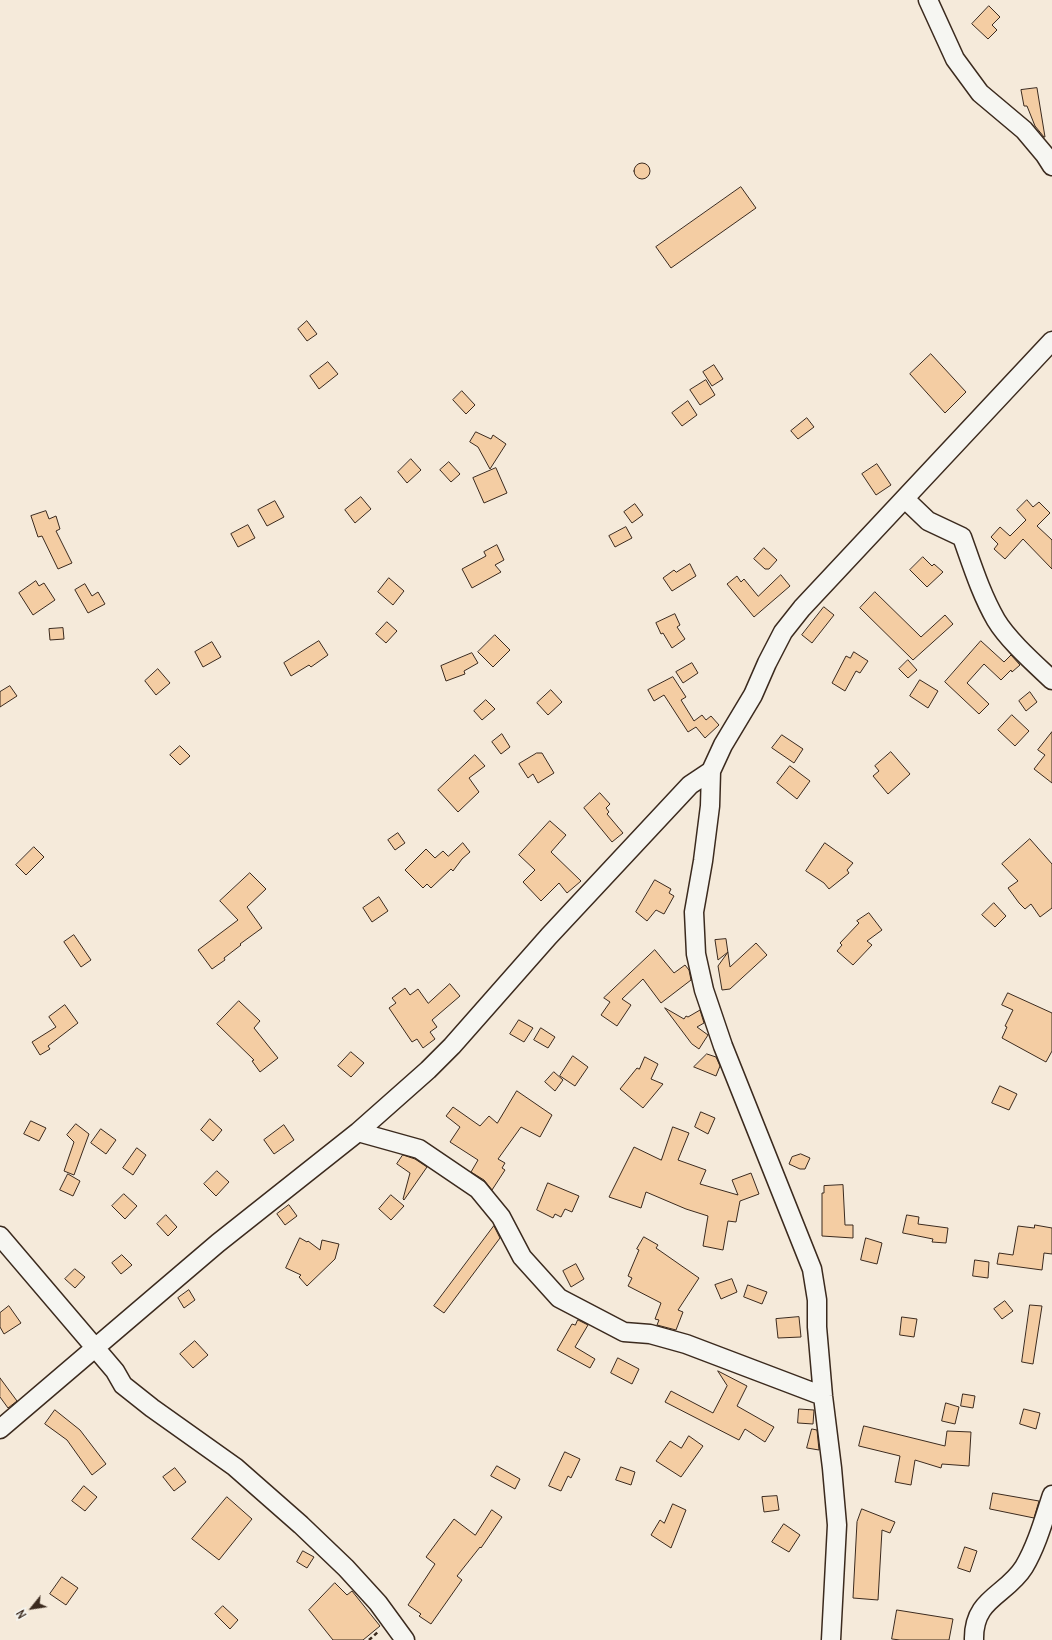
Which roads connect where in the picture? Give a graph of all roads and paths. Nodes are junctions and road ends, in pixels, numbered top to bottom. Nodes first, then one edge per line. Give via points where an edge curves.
1 (928, 0) edge
2 (1052, 166) edge
3 (1052, 341) edge
4 (905, 500) junction
5 (1052, 680) edge
6 (711, 771) junction
7 (358, 1132) junction
8 (0, 1236) edge
9 (95, 1347) junction
10 (823, 1396) junction
11 (0, 1429) edge
12 (1052, 1495) edge
13 (405, 1640) edge
14 (831, 1640) edge
15 (974, 1640) edge

1 - 2 street via 955,59 980,93 1024,130
3 - 4 street
4 - 5 street via 928,521 962,537 976,579 996,620 1022,651
4 - 6 street via 808,602 783,632 753,695
6 - 7 street via 690,785 554,931 452,1046
6 - 10 street via 710,806 694,912 696,954 704,990 723,1046 812,1269 817,1300
7 - 9 street
7 - 10 street via 419,1148 478,1189 501,1217 522,1257 559,1298 624,1332 650,1334 686,1344
8 - 9 street
9 - 11 street
9 - 13 street via 115,1370 123,1385 235,1467 302,1525 378,1602
10 - 14 street via 837,1525
12 - 15 street via 1038,1537 1024,1567 979,1613

